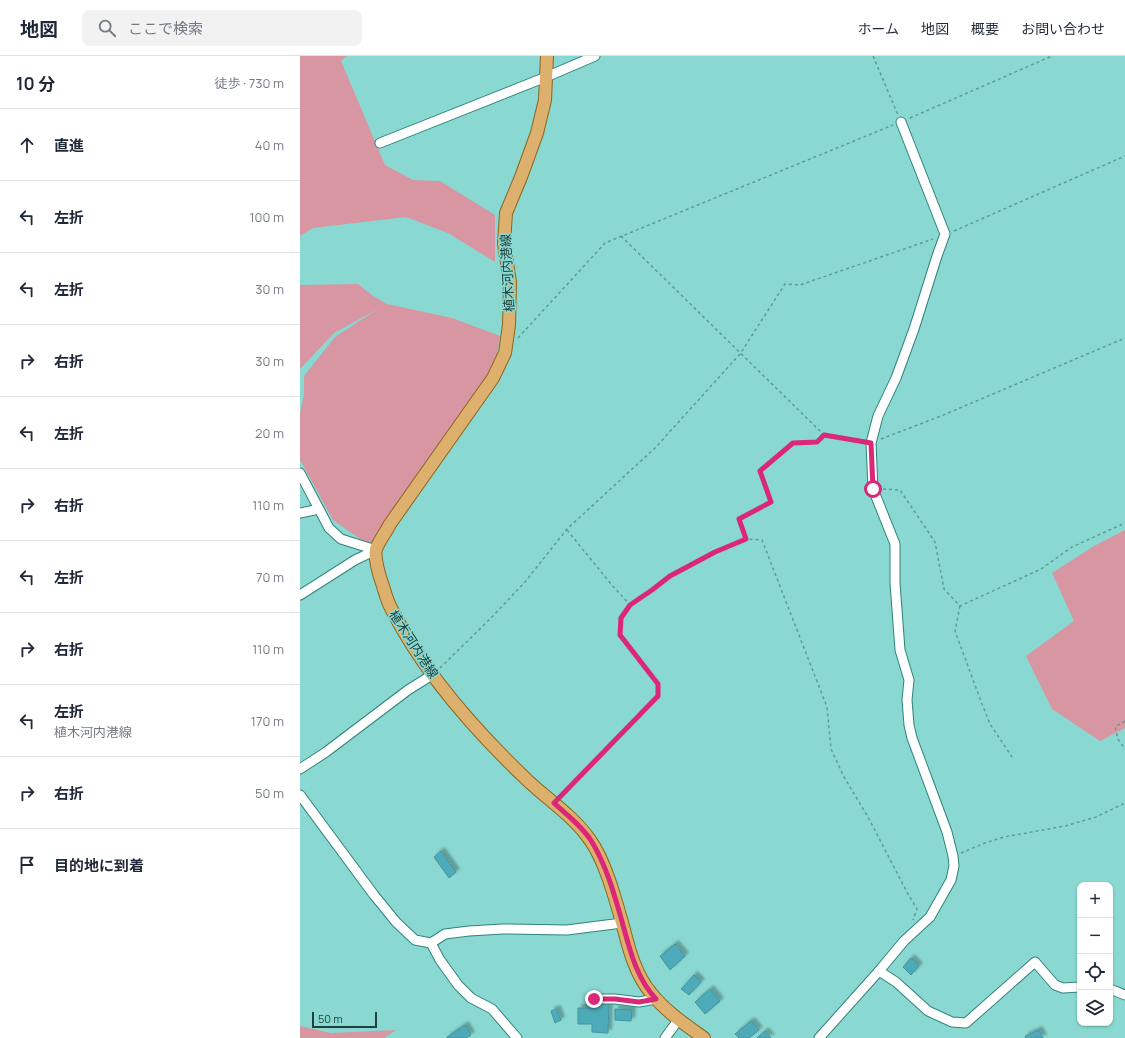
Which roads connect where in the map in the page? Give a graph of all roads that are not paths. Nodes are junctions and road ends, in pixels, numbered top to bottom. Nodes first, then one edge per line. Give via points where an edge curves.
1 (547, 56) edge
2 (595, 56) edge
3 (546, 77) junction
4 (901, 122) road end
5 (380, 144) dead end
6 (300, 473) edge
7 (319, 509) junction
8 (300, 513) edge
9 (376, 550) junction
10 (300, 595) edge
11 (432, 675) junction
12 (300, 769) edge
13 (300, 795) edge
14 (622, 923) junction
15 (431, 943) junction
16 (879, 971) junction
17 (1077, 987) edge
18 (1112, 990) edge
19 (1125, 995) edge
20 (594, 999) dead end
21 (656, 999) junction
22 (679, 1019) junction
23 (516, 1038) edge
24 (665, 1038) edge
25 (704, 1038) edge
26 (818, 1038) edge

1 - 3 main road, 植木河内港線
2 - 3 street
3 - 5 street
3 - 9 main road, 植木河内港線 via 545,100 537,133 506,213 504,244 510,282 510,318 505,353 493,378 390,524
4 - 16 street via 945,234 914,329 878,416 871,443 873,489 895,544 900,650 909,680 909,725 947,832 954,866 951,880 930,917 904,941
6 - 7 street
7 - 8 street
7 - 9 street via 329,528 341,539
9 - 10 street via 355,560
9 - 11 main road, 植木河内港線 via 378,572 391,609
11 - 12 street
11 - 14 main road, 植木河内港線 via 472,724 516,770 583,830 604,867
13 - 15 street via 396,922 415,940
14 - 15 street via 567,930 469,931 444,934
14 - 21 main road, 植木河内港線 via 641,978
15 - 23 street via 458,985 471,998 492,1009
16 - 17 street via 896,982 928,1011 952,1022 966,1022 1036,962 1055,986
16 - 26 street
18 - 19 street
20 - 21 street via 639,1002
21 - 22 main road, 植木河内港線
22 - 24 street
22 - 25 main road, 植木河内港線

